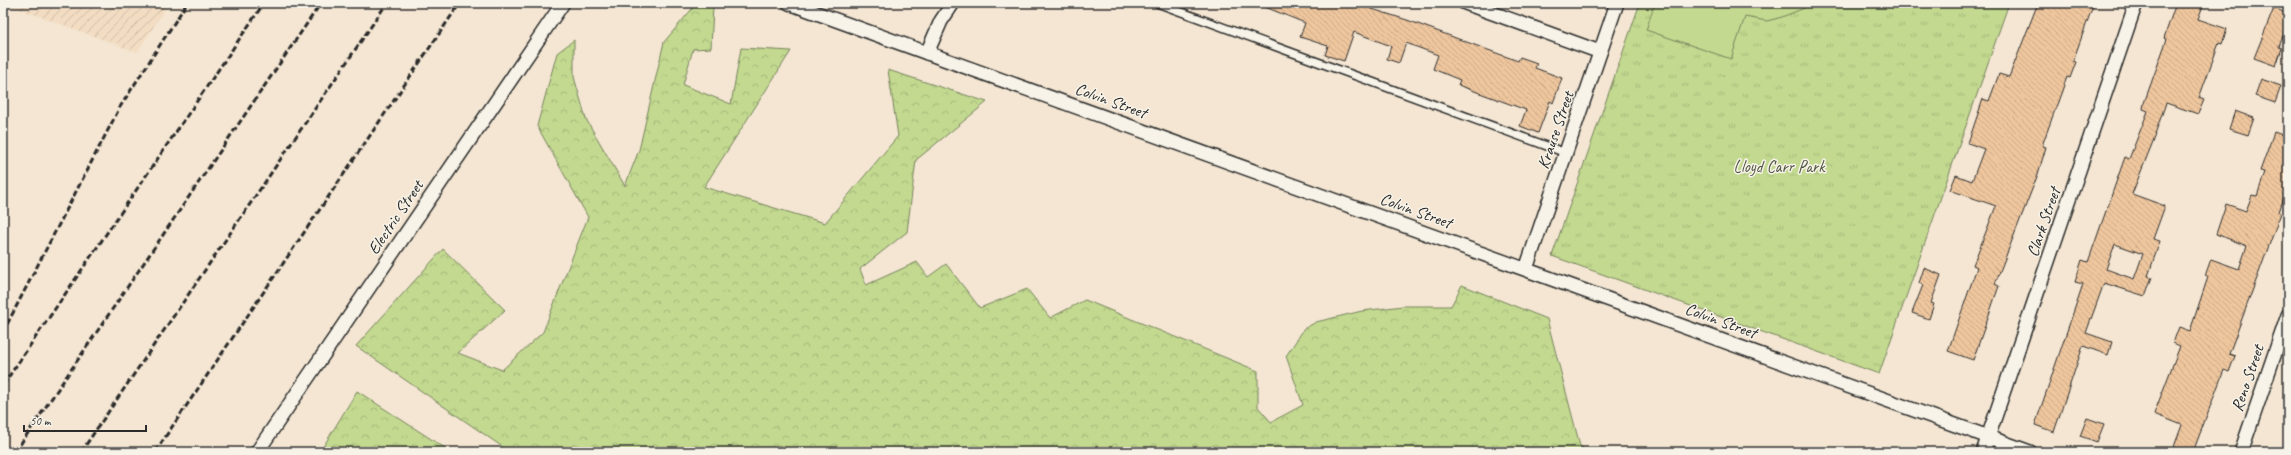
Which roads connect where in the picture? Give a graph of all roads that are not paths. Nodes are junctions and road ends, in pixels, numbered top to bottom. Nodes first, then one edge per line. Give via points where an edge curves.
1 (563, 3) edge
2 (789, 3) edge
3 (953, 3) edge
4 (1157, 3) edge
5 (1465, 3) edge
6 (1617, 3) edge
7 (2136, 3) edge
8 (1600, 52) junction
9 (927, 53) junction
10 (1566, 153) junction
11 (1526, 269) junction
12 (2288, 315) edge
13 (1988, 437) junction
14 (257, 452) edge
15 (1983, 452) edge
16 (2030, 452) edge
17 (2241, 452) edge

1 - 14 street, Electric Street
2 - 9 street, Colvin Street
3 - 9 street via 941,21
4 - 10 lane
5 - 8 street
6 - 8 street, Krause Street
7 - 13 street, Clark Street
8 - 10 street, Krause Street
9 - 11 street, Colvin Street
10 - 11 street, Krause Street
11 - 13 street, Colvin Street
12 - 17 street, Reno Street
13 - 15 street, Clark Street
13 - 16 street, Colvin Street

